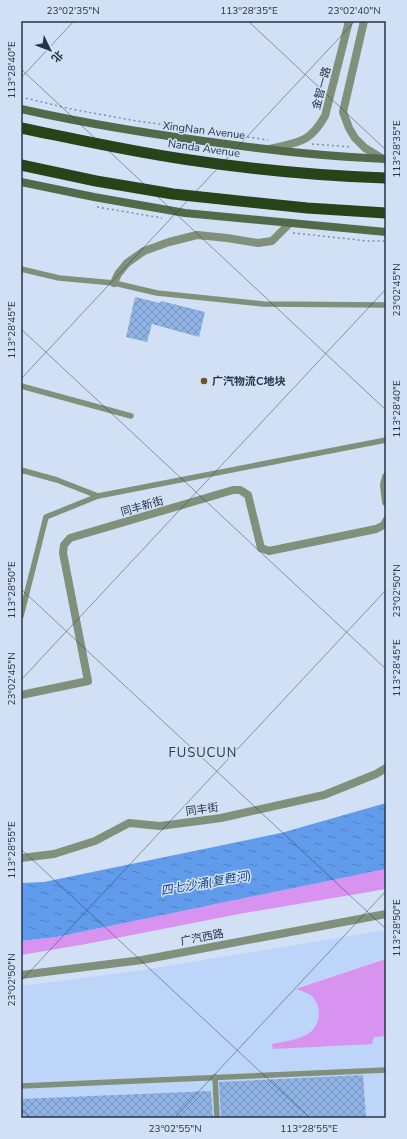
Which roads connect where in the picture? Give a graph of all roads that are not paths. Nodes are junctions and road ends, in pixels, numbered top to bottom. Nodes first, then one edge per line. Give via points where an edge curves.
1 (350, 21) edge
2 (364, 21) edge
3 (21, 109) edge
4 (21, 128) edge
5 (268, 150) junction
6 (384, 159) edge
7 (21, 165) edge
8 (386, 178) edge
9 (21, 182) edge
10 (386, 213) edge
11 (290, 224) junction
12 (386, 232) edge
13 (21, 269) edge
14 (114, 283) junction
15 (386, 305) edge
16 (21, 386) edge
17 (131, 416) dead end
18 (386, 440) edge
19 (21, 470) edge
20 (386, 477) edge
21 (98, 496) junction
22 (386, 502) edge
23 (386, 521) edge
24 (21, 616) edge
25 (21, 695) edge
26 (386, 768) edge
27 (21, 858) edge
28 (386, 914) edge
29 (21, 975) edge
30 (386, 1070) edge
31 (215, 1077) junction
32 (21, 1086) edge
33 (217, 1118) edge

1 - 5 street, 金智一路 via 325,116 318,129 307,139
2 - 6 street via 343,112 355,138 365,148
3 - 5 main road, XingNan Avenue via 164,137
4 - 8 highway, Nanda Avenue via 182,159 304,173
5 - 6 main road, XingNan Avenue
7 - 10 highway via 96,182 173,194 307,208
9 - 11 main road via 177,212
11 - 12 main road
11 - 14 street via 272,241 258,243 198,235 169,242 144,251 127,263
13 - 14 lane via 59,278
14 - 15 lane via 157,293 263,304
16 - 17 lane
18 - 21 lane
19 - 21 lane via 57,480
20 - 22 street
21 - 24 lane via 46,517
23 - 25 street, 同丰新街 via 376,529 269,551 262,548 248,495 240,490 233,490 70,538 64,545 63,553 88,680
26 - 27 street, 同丰街 via 324,795 221,818 160,826 129,823 95,841 54,854
28 - 29 street, 广汽西路 via 142,960
30 - 31 lane
31 - 32 lane
31 - 33 lane

